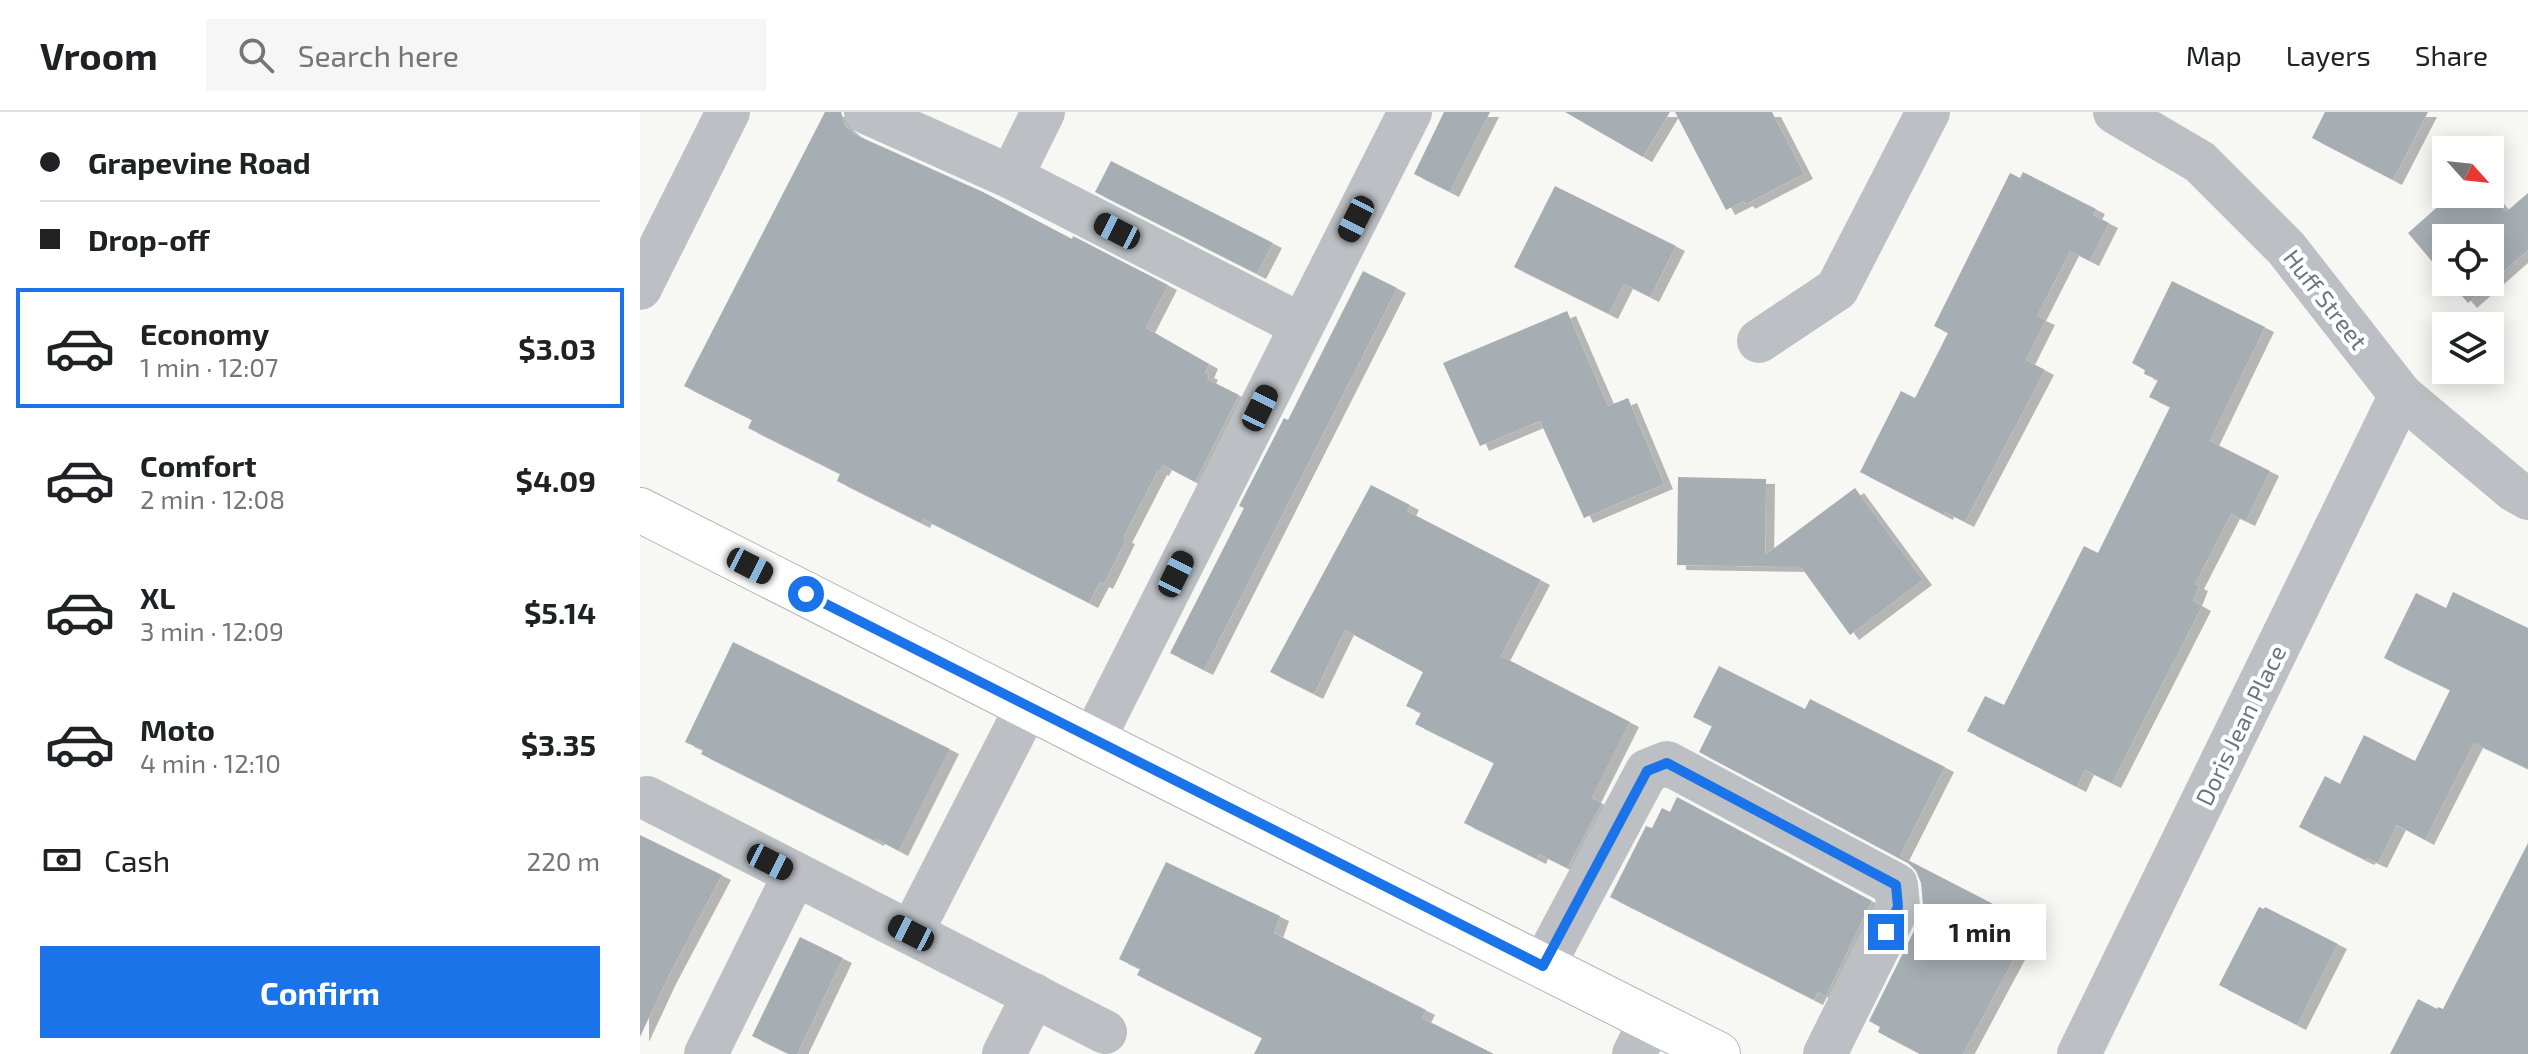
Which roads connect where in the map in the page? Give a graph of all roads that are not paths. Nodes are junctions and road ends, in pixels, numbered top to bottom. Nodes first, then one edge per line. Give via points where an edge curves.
1 (728, 112) edge
2 (866, 112) edge
3 (1043, 112) edge
4 (1410, 112) edge
5 (1928, 112) edge
6 (2115, 112) edge
7 (1011, 177) junction
8 (640, 288) edge
9 (1301, 325) junction
10 (1759, 341) dead end
11 (2401, 395) junction
12 (2528, 498) edge
13 (640, 510) edge
14 (1027, 707) junction
15 (1093, 740) junction
16 (647, 798) dead end
17 (795, 874) junction
18 (911, 933) junction
19 (1543, 966) junction
20 (1034, 995) junction
21 (1105, 1032) dead end
22 (1642, 1037) edge
23 (706, 1054) edge
24 (1004, 1054) edge
25 (1718, 1054) edge
26 (1825, 1054) edge
27 (2079, 1054) edge

1 - 8 street
2 - 7 street
3 - 7 street
4 - 9 street
5 - 10 street via 1837,289
6 - 11 street, Huff Street via 2200,162 2286,248
7 - 9 street
9 - 15 street
11 - 12 street, Huff Street
11 - 27 street, Doris Jean Place
13 - 14 main road
14 - 15 main road
14 - 18 street
15 - 19 main road
16 - 17 street
17 - 18 street
17 - 23 street
18 - 20 street
19 - 22 main road
19 - 26 street via 1647,771 1667,763 1896,885 1898,907
20 - 21 street
20 - 24 street
22 - 25 main road

